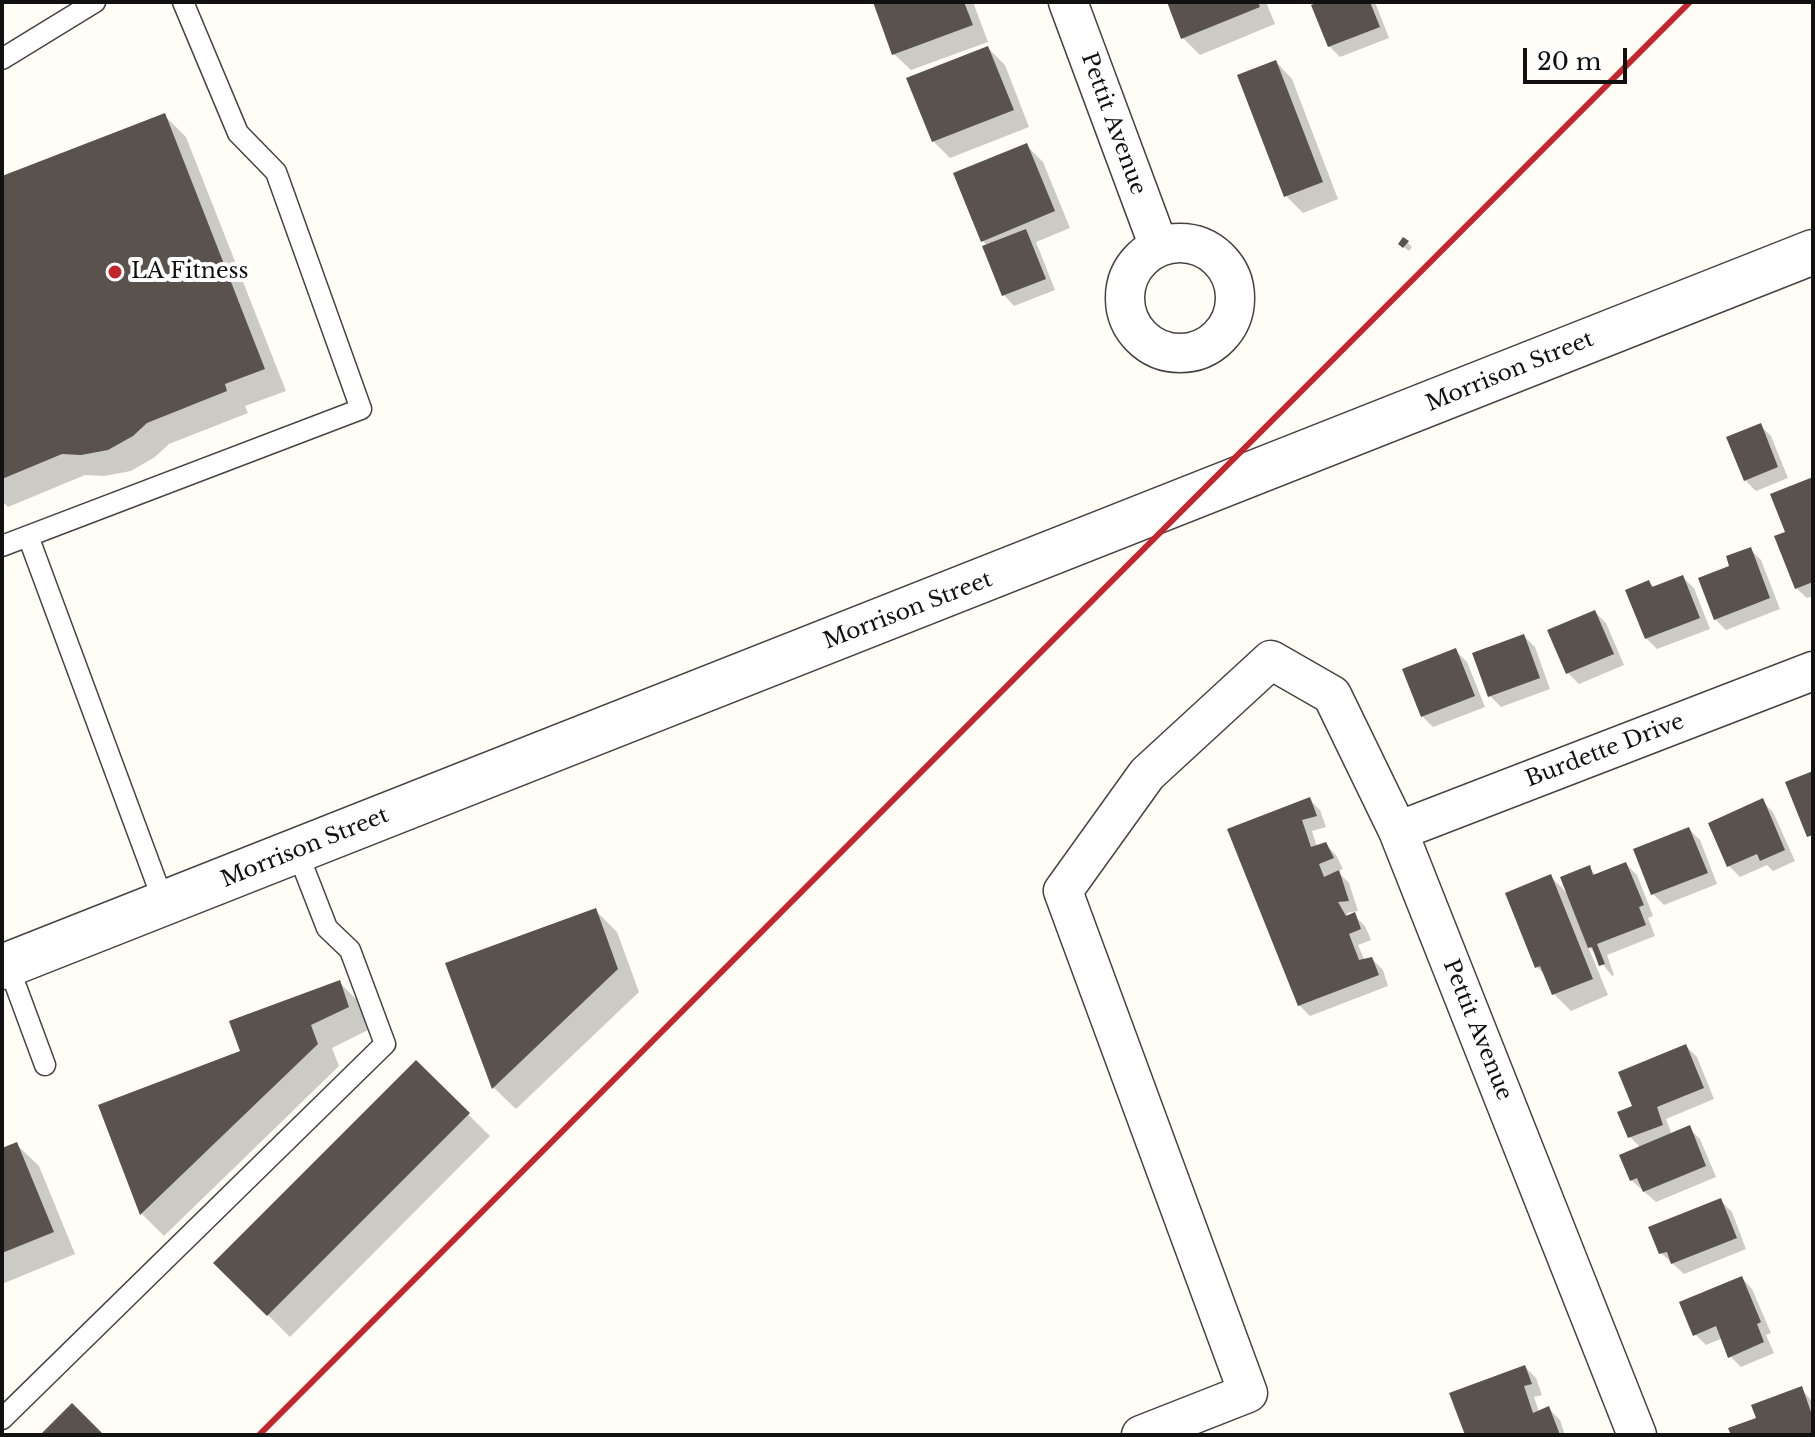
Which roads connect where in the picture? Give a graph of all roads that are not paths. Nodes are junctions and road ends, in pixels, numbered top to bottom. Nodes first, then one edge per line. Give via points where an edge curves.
1 (95, 2) edge
2 (183, 2) edge
3 (1068, 2) edge
4 (2, 59) edge
5 (1159, 247) dead end
6 (1813, 252) edge
7 (28, 536) junction
8 (2, 546) edge
9 (1813, 671) edge
10 (1398, 831) junction
11 (297, 851) junction
12 (164, 903) junction
13 (5, 966) edge
14 (45, 1065) dead end
15 (2, 1419) edge
16 (1141, 1435) edge
17 (1637, 1435) edge

1 - 4 lane
2 - 7 lane via 238,133 276,172 361,409
3 - 5 street, Pettit Avenue
6 - 11 street, Morrison Street
7 - 8 lane
7 - 12 lane
9 - 10 street, Burdette Drive
10 - 16 street, Pettit Avenue via 1332,695 1271,660 1147,774 1063,891 1248,1393
10 - 17 street, Pettit Avenue
11 - 12 street, Morrison Street
11 - 15 lane via 327,928 350,950 385,1044
12 - 13 street, Morrison Street
13 - 14 lane

